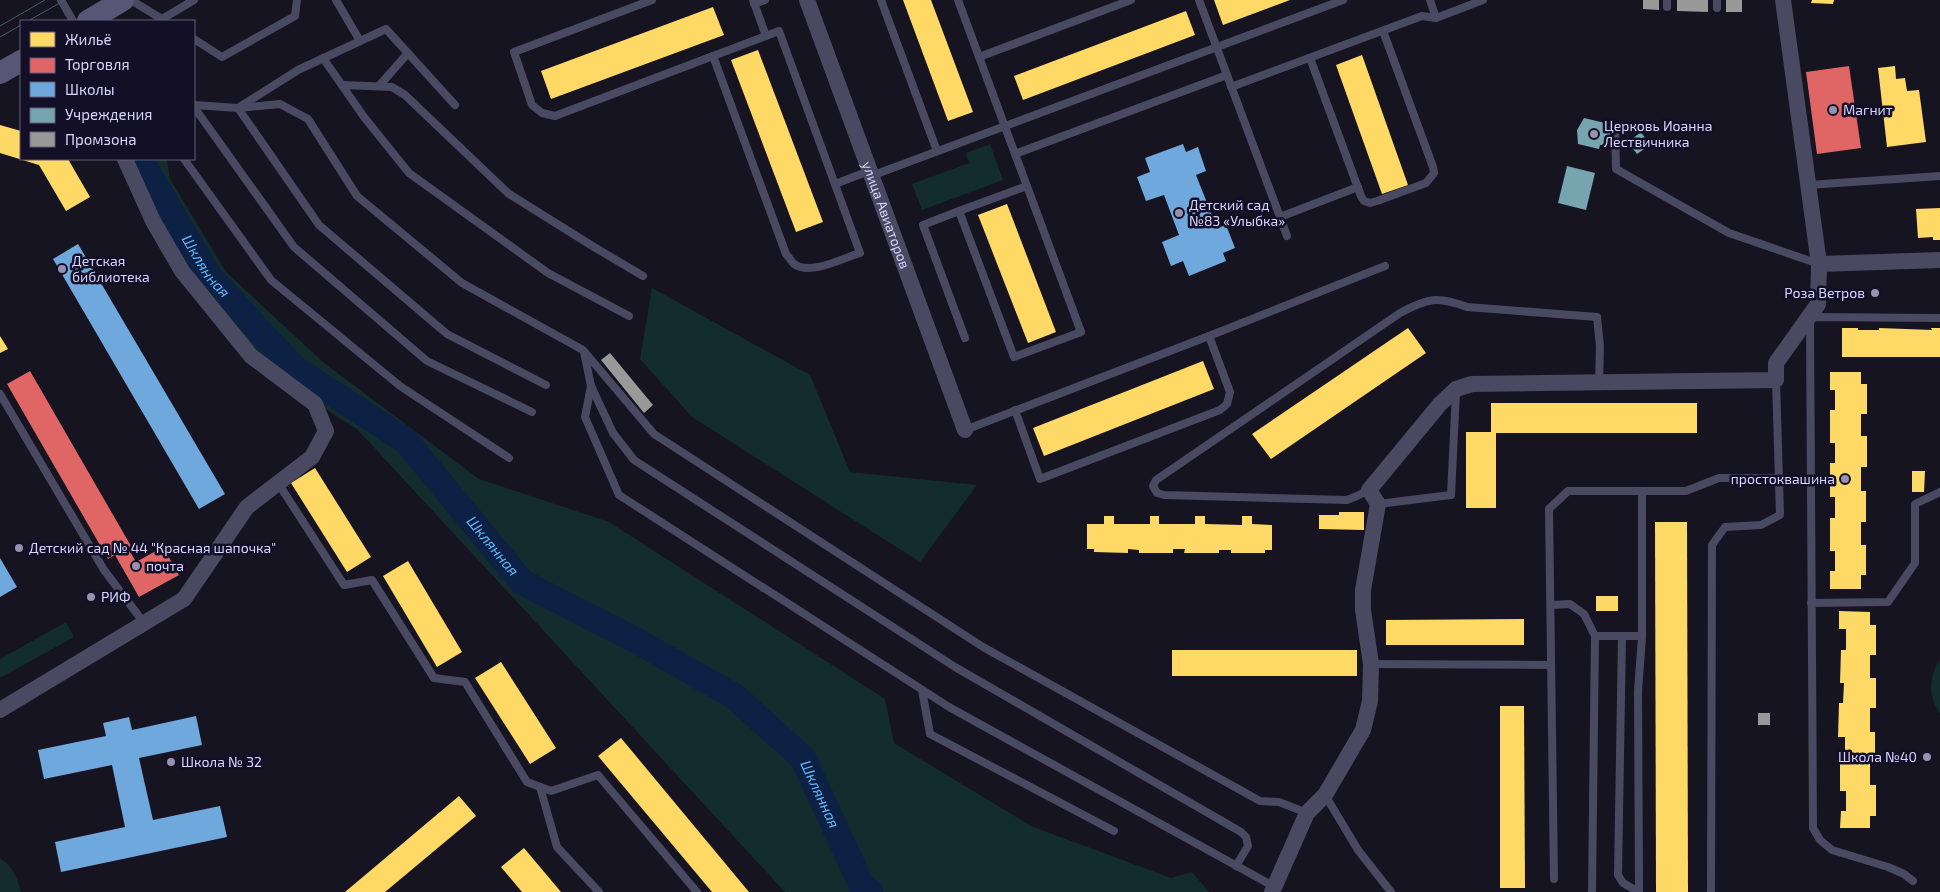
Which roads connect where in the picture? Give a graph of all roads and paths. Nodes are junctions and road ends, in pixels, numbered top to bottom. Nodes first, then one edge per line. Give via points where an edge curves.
1 (61, 0) edge
2 (123, 0) edge
3 (131, 0) edge
4 (194, 0) edge
5 (297, 0) edge
6 (336, 0) edge
7 (652, 0) edge
8 (766, 0) edge
9 (807, 0) edge
10 (881, 0) edge
11 (958, 0) edge
12 (1131, 0) edge
13 (1199, 0) edge
14 (1343, 0) edge
15 (1430, 0) edge
16 (1483, 0) edge
17 (1783, 0) edge
18 (753, 2) edge
19 (1436, 18) junction
20 (72, 20) edge
21 (90, 20) edge
22 (164, 20) edge
23 (1382, 31) junction
24 (766, 36) junction
25 (195, 40) edge
26 (360, 41) junction
27 (1217, 47) junction
28 (408, 53) junction
29 (713, 56) junction
30 (979, 57) junction
31 (323, 58) junction
32 (1310, 58) junction
33 (20, 62) edge
34 (0, 73) edge
35 (1227, 75) junction
36 (342, 85) junction
37 (379, 86) junction
38 (1232, 87) junction
39 (455, 105) dead end
40 (195, 106) edge
41 (195, 107) edge
42 (238, 108) junction
43 (1004, 126) junction
44 (1616, 127) dead end
45 (937, 151) junction
46 (1015, 154) junction
47 (125, 160) edge
48 (185, 160) edge
49 (870, 174) junction
50 (1940, 176) edge
51 (835, 184) junction
52 (1808, 185) junction
53 (1027, 186) junction
54 (1358, 187) junction
55 (959, 211) junction
56 (1280, 217) junction
57 (1287, 236) dead end
58 (1940, 260) edge
59 (1820, 264) junction
60 (1385, 266) dead end
61 (643, 276) dead end
62 (629, 316) dead end
63 (1810, 316) junction
64 (1940, 318) edge
65 (1209, 336) junction
66 (965, 338) dead end
67 (584, 350) junction
68 (1776, 380) junction
69 (1599, 383) junction
70 (546, 385) dead end
71 (591, 386) junction
72 (1456, 389) junction
73 (0, 394) edge
74 (1014, 410) junction
75 (532, 412) dead end
76 (965, 430) joint
77 (509, 458) dead end
78 (1778, 478) junction
79 (278, 483) junction
80 (1369, 490) junction
81 (1642, 490) junction
82 (1940, 492) edge
83 (1378, 504) junction
84 (1812, 603) junction
85 (1551, 605) junction
86 (144, 623) junction
87 (1595, 636) junction
88 (1622, 636) junction
89 (1642, 636) junction
90 (1371, 664) junction
91 (1552, 665) junction
92 (922, 690) junction
93 (0, 710) edge
94 (540, 787) junction
95 (1325, 795) junction
96 (1307, 813) junction
97 (1114, 831) dead end
98 (1236, 866) junction
99 (1554, 879) dead end
100 (1912, 881) dead end
101 (1274, 889) edge
102 (1639, 891) edge
103 (598, 892) edge
104 (697, 892) edge
105 (1391, 892) edge
106 (1592, 892) edge
107 (1711, 892) edge

1 - 20 lane
2 - 21 main road
3 - 22 lane
4 - 22 lane
5 - 25 lane via 295,16 222,57
6 - 26 lane
7 - 29 lane via 514,52 532,105 542,113 554,116
8 - 18 lane
9 - 49 street, улица Авиаторов
10 - 45 lane
11 - 30 lane
12 - 30 lane
13 - 27 lane
14 - 27 lane
15 - 19 lane
16 - 19 lane
17 - 52 street
18 - 24 lane
19 - 23 lane via 1422,16
23 - 32 lane
23 - 54 lane via 1434,173 1426,183 1378,202 1364,201
24 - 29 lane
24 - 51 lane via 779,31
26 - 28 lane via 386,29
26 - 31 lane
27 - 35 lane
27 - 43 lane
28 - 37 lane
28 - 39 lane
29 - 51 lane via 786,254 794,264 815,268 860,252
30 - 43 lane
31 - 36 lane
31 - 42 lane
32 - 38 lane
32 - 54 lane
33 - 34 main road
35 - 38 lane
35 - 46 lane
36 - 37 lane
36 - 62 lane via 409,173 548,273
37 - 61 lane via 392,87 405,95 509,194
38 - 56 lane
40 - 42 lane
41 - 75 lane via 294,247 427,361
42 - 67 lane via 280,104 308,119 357,196 462,282
42 - 70 lane via 319,224 447,334
43 - 45 lane
43 - 46 lane
44 - 59 lane via 1616,169 1729,233
45 - 49 lane
46 - 53 lane
47 - 79 street via 153,221 182,271 251,356 315,404 326,431 312,456
48 - 77 lane via 271,280 400,386
49 - 51 lane
49 - 76 street, улица Авиаторов
50 - 52 lane
52 - 59 street
53 - 55 lane
53 - 55 lane via 1081,332 1014,357
54 - 56 lane
55 - 66 lane via 923,225
56 - 57 lane
58 - 59 street
59 - 63 street via 1818,304
60 - 65 lane
63 - 64 lane
63 - 68 street via 1776,363
63 - 84 lane
65 - 74 lane
65 - 74 lane via 1230,392 1227,404 1220,410 1040,479
67 - 71 lane
67 - 96 lane via 654,434 983,647 1260,801 1279,802
68 - 69 street
68 - 78 lane
69 - 72 street via 1472,384
69 - 80 lane via 1597,317 1466,307 1448,300 1434,300 1400,312 1156,480 1153,486 1157,493 1164,495 1347,500
71 - 92 lane via 585,417 619,496
71 - 98 lane via 612,432 634,460 955,667 1241,832 1248,846
72 - 80 street
72 - 83 lane via 1451,495
73 - 86 lane via 104,570
74 - 76 lane
78 - 81 lane via 1718,478 1686,490
78 - 107 lane via 1780,515 1761,525 1725,527 1712,545
79 - 86 street via 247,507 184,599
79 - 94 lane via 344,586 372,580 434,678 465,682 527,782
80 - 83 street
81 - 85 lane via 1568,490 1549,509
81 - 89 lane
82 - 84 lane via 1915,504 1915,563 1888,602
83 - 90 street via 1363,590
84 - 100 lane via 1813,828 1820,840 1832,850 1888,867
85 - 87 lane via 1570,604 1584,614
85 - 91 lane
86 - 93 street
87 - 88 lane
87 - 106 lane
88 - 89 lane
88 - 102 lane via 1618,875 1623,883
89 - 102 lane via 1638,692
90 - 91 lane
90 - 95 street via 1370,701 1363,730
91 - 99 lane
92 - 97 lane via 930,734
92 - 98 lane
94 - 103 lane via 557,847
94 - 104 lane via 551,791 598,775
95 - 96 street
95 - 105 lane via 1358,850
96 - 101 street
98 - 101 lane

